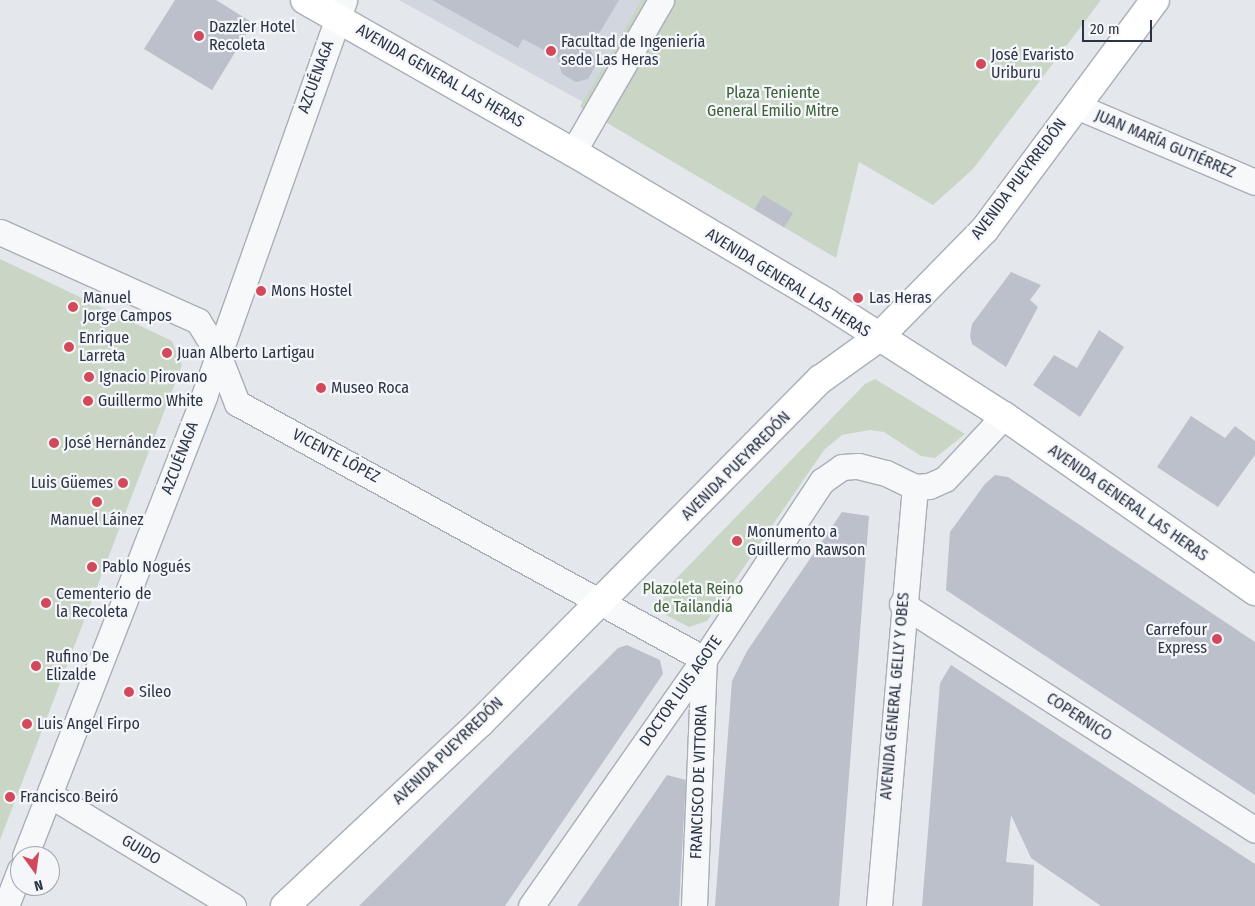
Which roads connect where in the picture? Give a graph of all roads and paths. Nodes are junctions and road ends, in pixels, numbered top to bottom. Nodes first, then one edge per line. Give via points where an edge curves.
1 (305, 0) edge
2 (661, 0) edge
3 (1155, 0) edge
4 (341, 8) edge
5 (1076, 106) junction
6 (573, 152) junction
7 (1255, 182) edge
8 (0, 232) edge
9 (878, 338) junction
10 (217, 352) junction
11 (1004, 416) junction
12 (915, 487) junction
13 (1255, 591) edge
14 (602, 600) junction
15 (902, 604) junction
16 (704, 659) junction
17 (50, 795) junction
18 (1255, 830) edge
19 (30, 846) edge
20 (233, 906) edge
21 (285, 906) edge
22 (531, 906) edge
23 (694, 906) edge
24 (878, 906) edge

1 - 4 main road, AVENIDA GENERAL LAS HERAS
2 - 6 street
3 - 5 main road, AVENIDA PUEYRREDÓN
4 - 6 main road, AVENIDA GENERAL LAS HERAS
4 - 10 street, AZCUÉNAGA
5 - 7 street, JUAN MARÍA GUTIÉRREZ
5 - 9 main road, AVENIDA PUEYRREDÓN via 985,229
6 - 9 main road, AVENIDA GENERAL LAS HERAS via 827,303
8 - 10 street, VICENTE LÓPEZ via 198,321
9 - 11 main road, AVENIDA GENERAL LAS HERAS
9 - 14 main road, AVENIDA PUEYRREDÓN via 821,379
10 - 14 street, VICENTE LÓPEZ via 237,403
10 - 17 street, AZCUÉNAGA via 204,396
11 - 12 street via 945,480
11 - 13 main road, AVENIDA GENERAL LAS HERAS
12 - 15 street, AVENIDA GENERAL GELLY Y OBES
12 - 16 street, DOCTOR LUIS AGOTE via 886,472 858,466 842,467 822,481
14 - 16 street, VICENTE LÓPEZ
14 - 21 main road, AVENIDA PUEYRREDÓN via 480,723
15 - 18 street, COPERNICO
15 - 24 street, AVENIDA GENERAL GELLY Y OBES
16 - 22 street, DOCTOR LUIS AGOTE
16 - 23 street, FRANCISCO DE VITTORIA
17 - 19 street, AZCUÉNAGA
17 - 20 street, GUIDO

